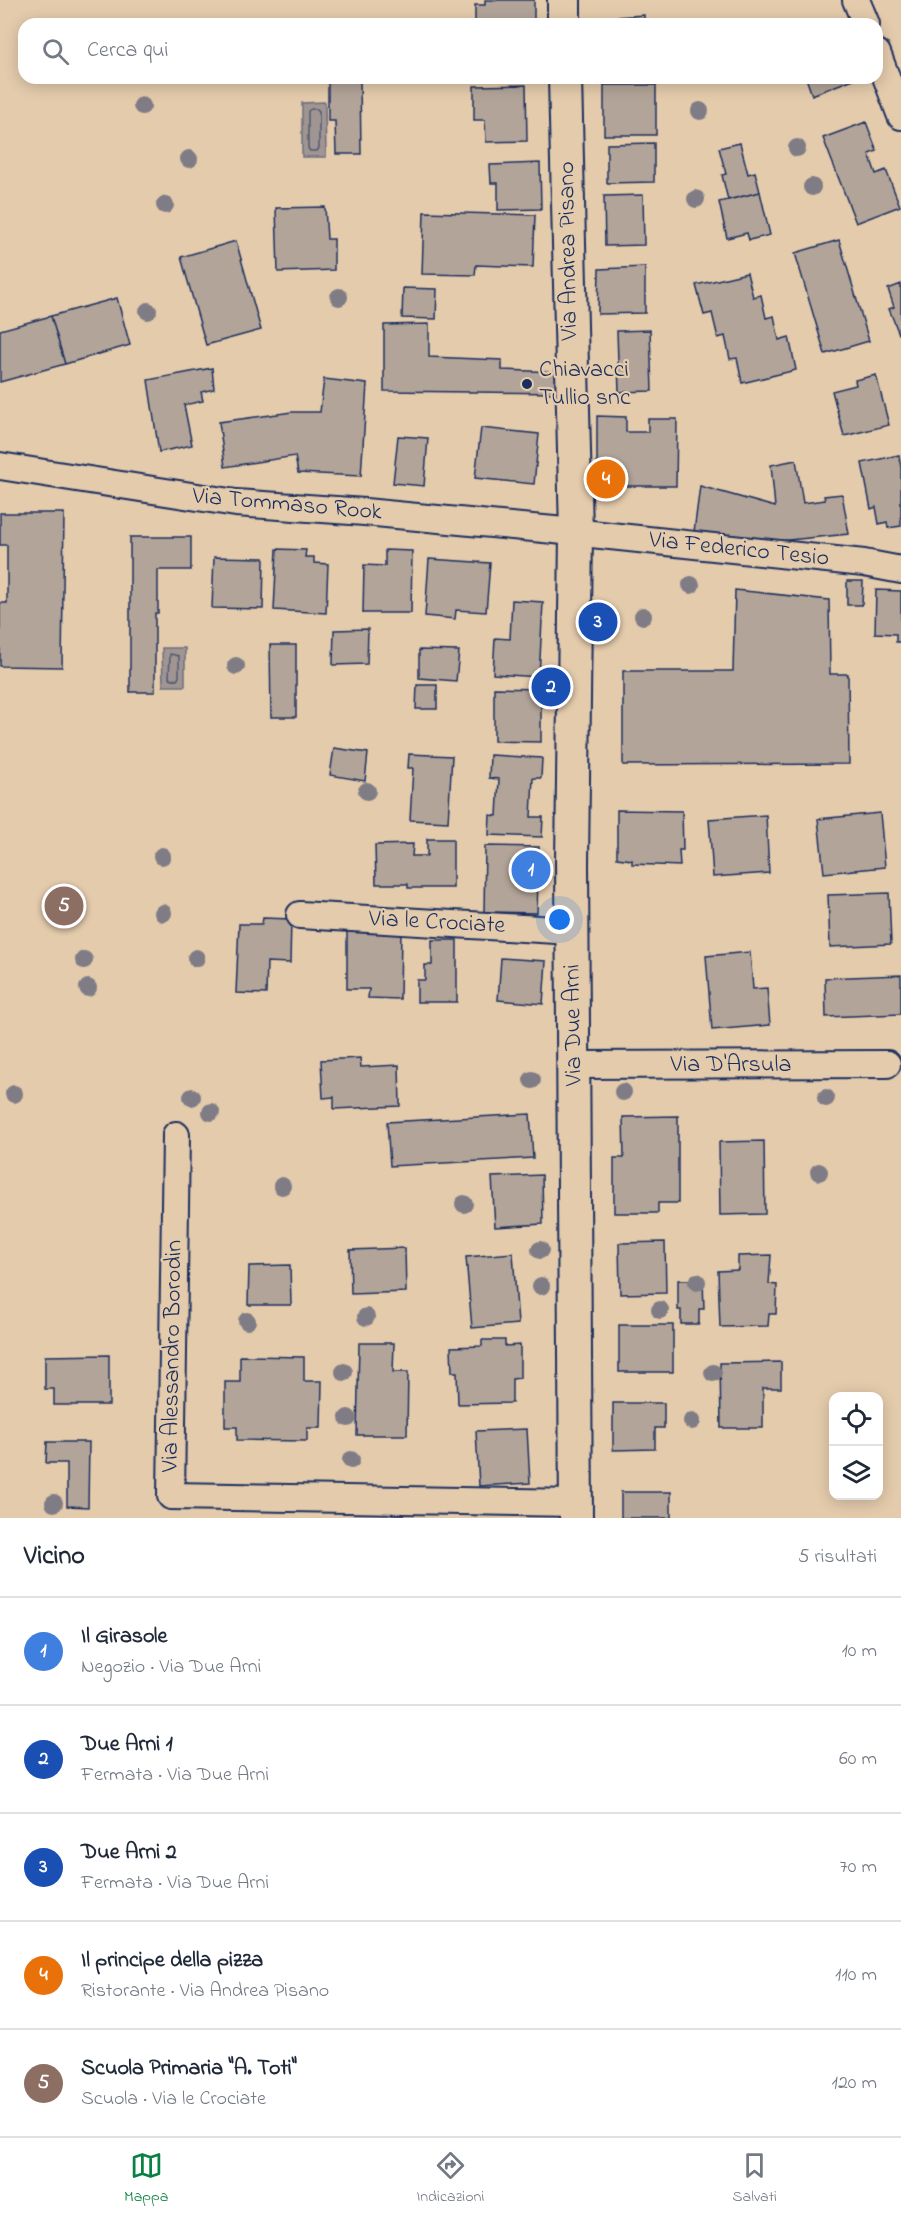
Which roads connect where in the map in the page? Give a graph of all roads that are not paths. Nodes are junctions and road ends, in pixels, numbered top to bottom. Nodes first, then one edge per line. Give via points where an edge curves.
1 (564, 0) edge
2 (856, 0) edge
3 (564, 18) edge
4 (864, 18) edge
5 (883, 69) edge
6 (566, 84) edge
7 (901, 116) edge
8 (0, 466) edge
9 (576, 533) junction
10 (901, 570) edge
11 (300, 915) dead end
12 (573, 931) junction
13 (887, 1064) dead end
14 (575, 1065) junction
15 (176, 1135) dead end
16 (576, 1510) edge

1 - 3 street
2 - 4 street
5 - 7 street
6 - 9 street, Via Andrea Pisano
8 - 9 street, Via Tommaso Rook via 236,503
9 - 10 street, Via Federico Tesio
9 - 12 street, Via Due Arni
11 - 12 street, Via le Crociate
12 - 14 street, Via Due Arni
13 - 14 street, Via D'Arsula
14 - 16 street, Via Due Arni
15 - 16 street, Via Alessandro Borodin via 171,1496

